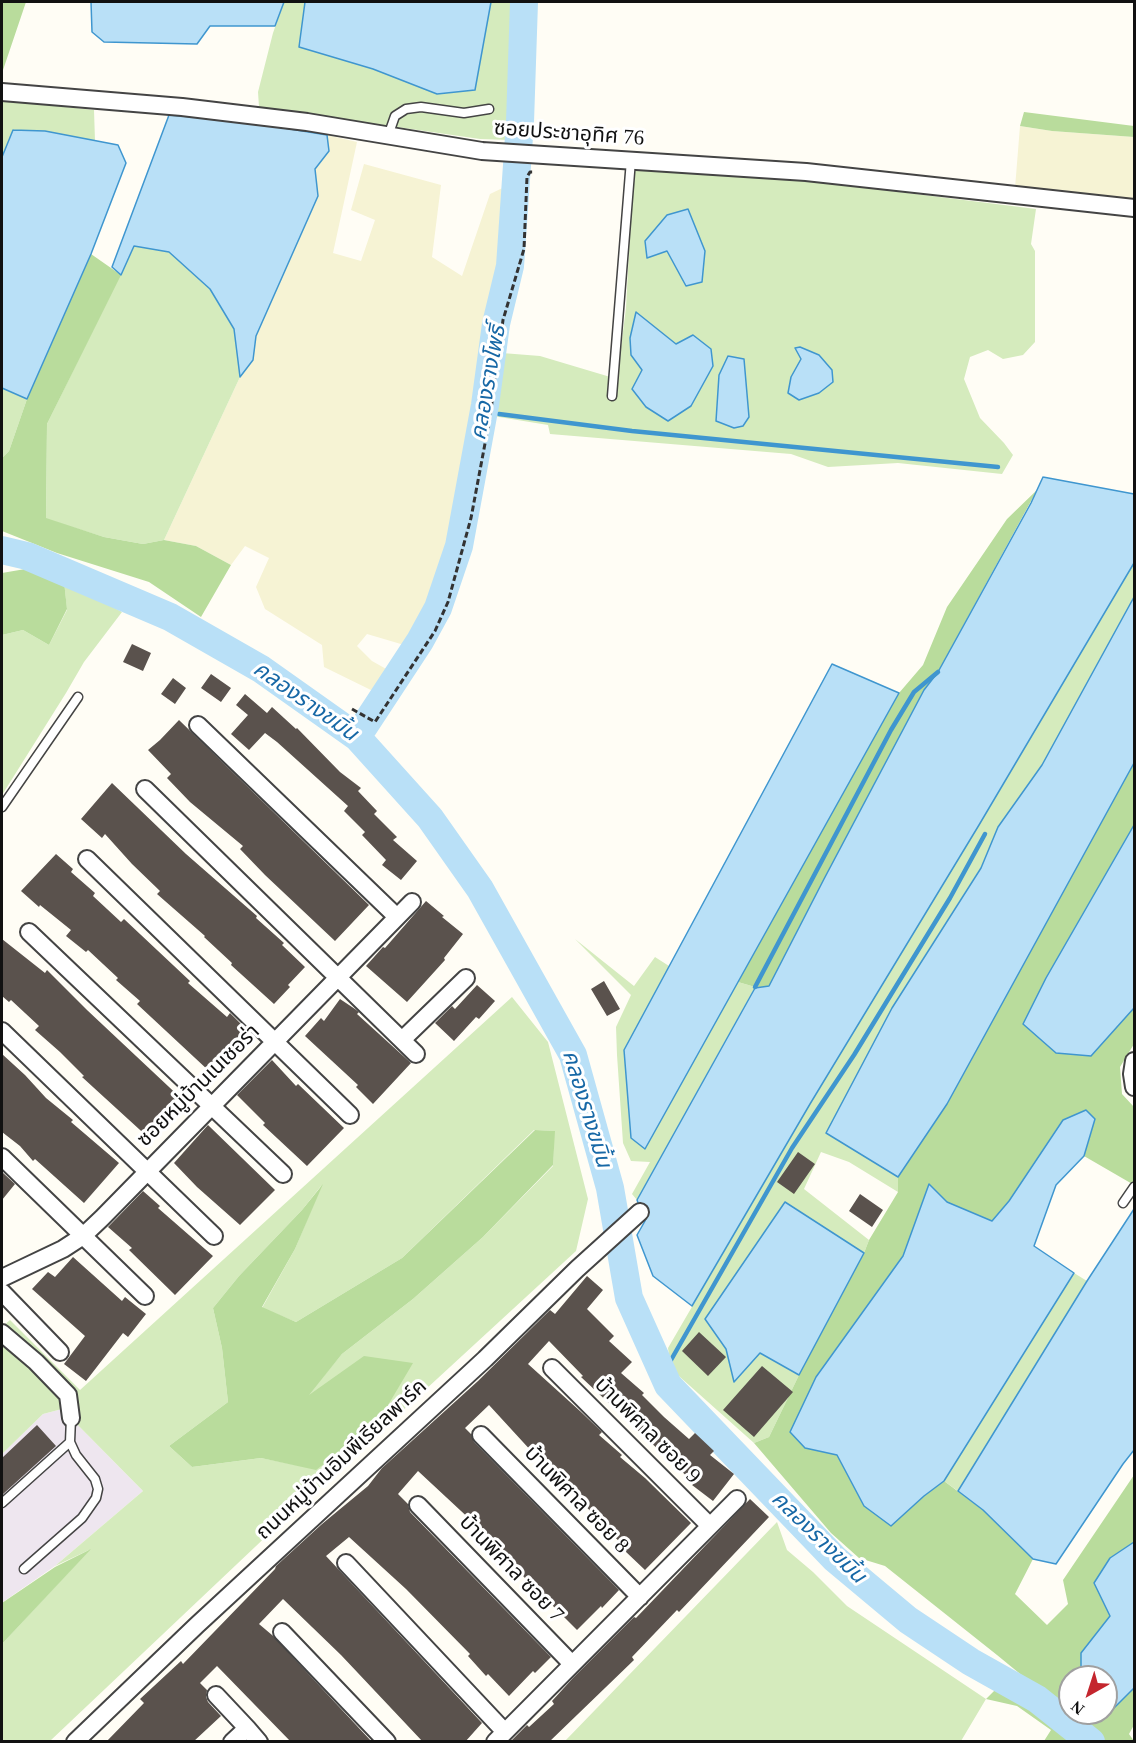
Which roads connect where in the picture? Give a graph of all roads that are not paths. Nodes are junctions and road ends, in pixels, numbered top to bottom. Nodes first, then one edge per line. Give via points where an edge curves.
1 (2, 92) edge
2 (489, 109) dead end
3 (388, 136) junction
4 (631, 160) junction
5 (1134, 208) edge
6 (612, 396) dead end
7 (78, 697) dead end
8 (198, 725) dead end
9 (145, 789) dead end
10 (2, 807) edge
11 (87, 859) dead end
12 (412, 902) dead end
13 (397, 917) junction
14 (28, 932) dead end
15 (337, 977) junction
16 (466, 978) dead end
17 (2, 1031) edge
18 (402, 1040) junction
19 (276, 1041) junction
20 (416, 1053) dead end
21 (1134, 1061) edge
22 (1134, 1088) edge
23 (211, 1105) junction
24 (350, 1115) dead end
25 (2, 1157) edge
26 (146, 1171) junction
27 (283, 1174) dead end
28 (1134, 1187) edge
29 (1123, 1203) dead end
30 (640, 1212) dead end
31 (83, 1236) junction
32 (214, 1236) dead end
33 (2, 1278) edge
34 (2, 1292) edge
35 (145, 1296) dead end
36 (2, 1333) edge
37 (60, 1352) dead end
38 (552, 1368) dead end
39 (71, 1418) joint
40 (481, 1435) dead end
41 (70, 1442) junction
42 (736, 1499) dead end
43 (2, 1503) edge
44 (418, 1505) dead end
45 (710, 1526) junction
46 (346, 1563) dead end
47 (24, 1569) dead end
48 (640, 1597) junction
49 (282, 1632) dead end
50 (572, 1664) junction
51 (216, 1695) dead end
52 (247, 1728) junction
53 (500, 1737) edge
54 (75, 1742) edge
55 (232, 1742) edge
56 (260, 1742) edge
57 (387, 1742) edge

1 - 3 street, ซอยประชาอุทิศ 76 via 182,107
2 - 3 lane via 464,113 421,107 406,109 394,116
3 - 4 street, ซอยประชาอุทิศ 76 via 542,164
4 - 5 street, ซอยประชาอุทิศ 76 via 806,172
4 - 6 lane
7 - 10 lane
8 - 13 street
9 - 15 street
11 - 19 street
12 - 13 street, ซอยหมู่บ้านเนเชอร่า
13 - 15 street, ซอยหมู่บ้านเนเชอร่า
14 - 23 street
15 - 18 street
15 - 19 street, ซอยหมู่บ้านเนเชอร่า
16 - 18 street
17 - 26 street
18 - 20 street
19 - 23 street, ซอยหมู่บ้านเนเชอร่า
19 - 24 street
21 - 22 street
23 - 26 street, ซอยหมู่บ้านเนเชอร่า
23 - 27 street
25 - 31 street
26 - 31 street, ซอยหมู่บ้านเนเชอร่า
26 - 32 street
28 - 29 lane
30 - 54 street, ถนนหมู่บ้านอิมพีเรียลพาร์ค
31 - 33 street, ซอยหมู่บ้านเนเชอร่า
31 - 35 street
34 - 37 street
36 - 39 street via 68,1395
38 - 45 street, บ้านพิศาล ซอย 9
39 - 41 lane
40 - 48 street, บ้านพิศาล ซอย 8
41 - 43 lane
41 - 47 lane via 95,1479 96,1498 82,1518
42 - 45 street
44 - 50 street, บ้านพิศาล ซอย 7
45 - 48 street
46 - 53 street
48 - 50 street
49 - 57 street
50 - 53 street
51 - 52 street
52 - 55 street
52 - 56 street

